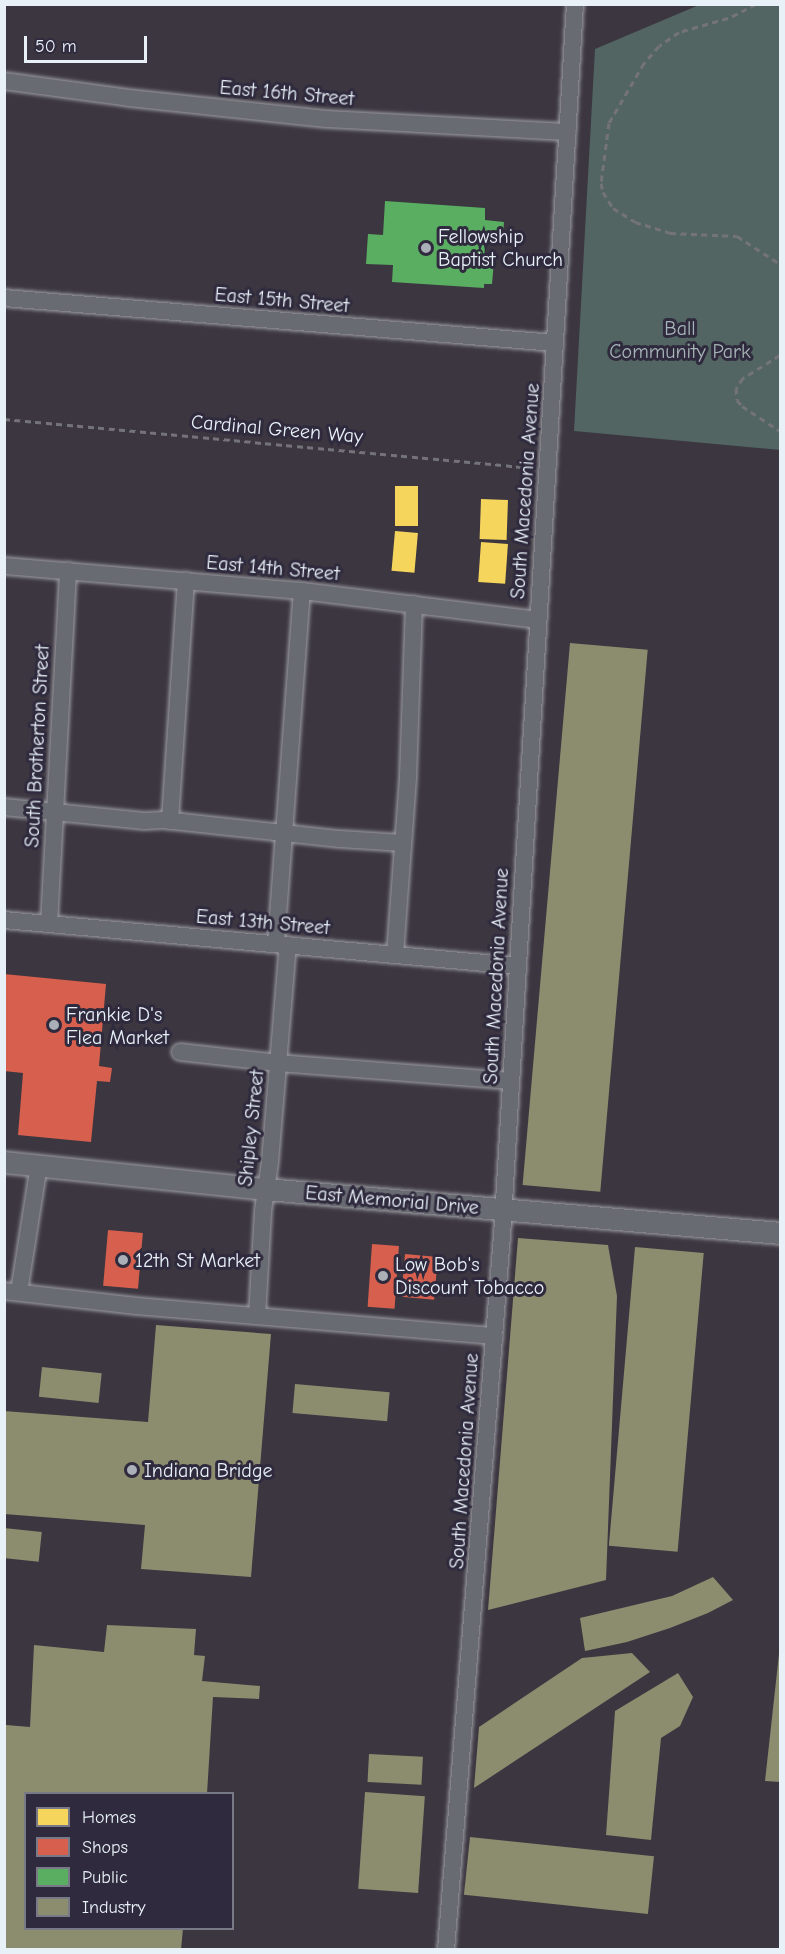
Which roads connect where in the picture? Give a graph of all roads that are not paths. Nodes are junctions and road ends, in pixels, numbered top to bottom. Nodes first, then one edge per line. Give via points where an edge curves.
1 (575, 4) edge
2 (4, 81) edge
3 (568, 132) junction
4 (4, 298) edge
5 (555, 343) junction
6 (4, 566) edge
7 (68, 571) junction
8 (186, 581) junction
9 (302, 591) junction
10 (414, 604) junction
11 (538, 620) junction
12 (4, 807) edge
13 (55, 813) junction
14 (170, 821) junction
15 (285, 834) junction
16 (403, 843) junction
17 (4, 920) edge
18 (49, 924) junction
19 (282, 944) junction
20 (395, 955) junction
21 (518, 966) junction
22 (180, 1052) dead end
23 (278, 1063) junction
24 (511, 1081) junction
25 (4, 1162) edge
26 (39, 1165) junction
27 (266, 1189) junction
28 (504, 1210) junction
29 (780, 1233) edge
30 (12, 1291) edge
31 (257, 1316) junction
32 (495, 1336) junction
33 (446, 1950) edge

1 - 3 street, South Macedonia Avenue
2 - 3 street, East 16th Street via 326,119
3 - 5 street, South Macedonia Avenue
4 - 5 street, East 15th Street
5 - 11 street, South Macedonia Avenue
6 - 7 street, East 14th Street
7 - 8 street, East 14th Street
7 - 13 street, South Brotherton Street
8 - 9 street, East 14th Street
8 - 14 street
9 - 10 street, East 14th Street
9 - 15 street, Shipley Street
10 - 11 street, East 14th Street
10 - 16 street
11 - 21 street, South Macedonia Avenue
12 - 13 street
13 - 14 street
13 - 18 street, South Brotherton Street
14 - 15 street
15 - 16 street
15 - 19 street, Shipley Street
16 - 20 street
17 - 18 street, East 13th Street
18 - 19 street, East 13th Street
19 - 20 street, East 13th Street
19 - 23 street, Shipley Street
20 - 21 street, East 13th Street
21 - 24 street, South Macedonia Avenue
22 - 23 street
23 - 24 street
23 - 27 street, Shipley Street
24 - 28 street, South Macedonia Avenue
25 - 26 main road, East Memorial Drive
26 - 27 main road, East Memorial Drive
26 - 30 street
27 - 28 main road, East Memorial Drive
27 - 31 street, Shipley Street
28 - 29 main road, East Memorial Drive
28 - 32 street, South Macedonia Avenue
30 - 31 street via 49,1298
31 - 32 street
32 - 33 street, South Macedonia Avenue

